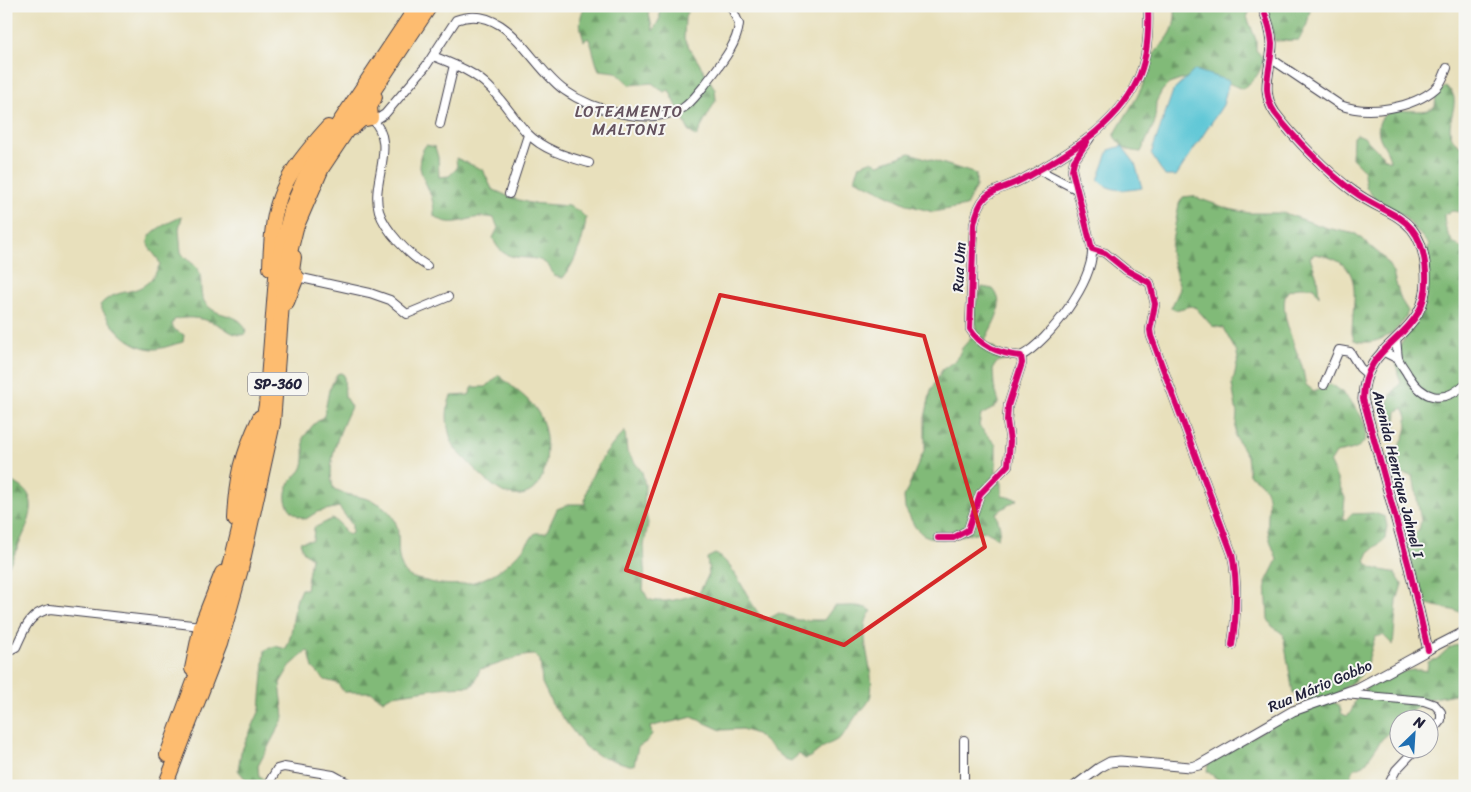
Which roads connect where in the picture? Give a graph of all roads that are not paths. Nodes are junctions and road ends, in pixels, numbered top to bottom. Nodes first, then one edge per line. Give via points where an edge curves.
1 (417, 6) edge
2 (430, 6) edge
3 (731, 6) edge
4 (1148, 6) edge
5 (1262, 6) edge
6 (433, 56) junction
7 (1270, 58) junction
8 (454, 65) junction
9 (1447, 68) dead end
10 (383, 78) junction
11 (373, 119) junction
12 (440, 124) dead end
13 (1094, 132) junction
14 (344, 134) junction
15 (528, 135) junction
16 (589, 163) dead end
17 (1039, 170) junction
18 (1076, 189) junction
19 (509, 194) dead end
20 (296, 228) junction
21 (1092, 249) junction
22 (427, 266) dead end
23 (297, 277) junction
24 (448, 297) dead end
25 (281, 324) junction
26 (1396, 338) junction
27 (1382, 351) junction
28 (1022, 356) junction
29 (1398, 359) junction
30 (1367, 374) junction
31 (1465, 384) edge
32 (1324, 385) dead end
33 (938, 538) dead end
34 (233, 554) junction
35 (201, 626) junction
36 (1465, 631) edge
37 (1232, 645) dead end
38 (1428, 650) junction
39 (6, 652) edge
40 (190, 691) junction
41 (1342, 694) junction
42 (1438, 724) edge
43 (964, 740) dead end
44 (1406, 760) edge
45 (156, 786) edge
46 (166, 786) edge
47 (267, 786) edge
48 (353, 786) edge
49 (964, 786) edge
50 (1075, 786) edge
51 (1388, 786) edge

1 - 34 highway, SP-360 via 358,95 294,166 281,191 271,230 272,309 266,406 238,473
2 - 10 highway, SP-360
3 - 6 street via 739,24 738,32 718,67 682,108 657,114 618,114 564,90 510,32 486,19 456,20
4 - 13 street, Rua Um via 1145,50 1138,80 1120,107
5 - 7 street, Avenida Henrique Jahnel I via 1270,28
6 - 8 street
6 - 11 street via 385,114
7 - 9 street via 1340,105 1369,112 1406,104 1436,88
7 - 26 street, Avenida Henrique Jahnel I via 1266,89 1283,123 1339,180 1354,192 1396,214 1413,229 1419,240 1426,272 1423,302 1414,321
8 - 12 street
8 - 15 street via 479,78 490,88
10 - 11 highway via 371,105
10 - 14 highway, SP-360
11 - 14 highway via 361,120
11 - 22 street via 383,147 378,200 380,212 405,250
13 - 17 street, Rua Um
13 - 18 street via 1074,161 1072,170
14 - 20 highway, SP-360 via 314,184
15 - 16 street via 551,150
15 - 19 street
17 - 18 street
17 - 28 street, Rua Um via 983,198 974,224 970,329 980,342 991,349
18 - 21 street
20 - 23 highway via 292,271
20 - 25 highway, SP-360 via 284,277
21 - 28 street via 1090,270 1078,295 1039,344
21 - 37 street via 1114,259 1152,287 1151,336 1232,554 1236,575
23 - 24 street via 370,293 390,300 406,314
23 - 25 highway
25 - 46 highway, SP-360 via 273,423 233,601
26 - 27 street, Avenida Henrique Jahnel I
26 - 29 street
27 - 29 street
27 - 30 street, Avenida Henrique Jahnel I
28 - 33 street via 1022,367 1008,406 1008,465 980,494 968,530 953,538
29 - 31 street via 1418,389 1428,396 1451,394
30 - 32 street via 1350,352 1342,349 1336,354
30 - 38 street, Avenida Henrique Jahnel I via 1363,399
34 - 35 highway via 219,579
34 - 40 highway via 211,640
35 - 39 street via 50,610 37,613 21,632 16,647
35 - 40 highway
36 - 38 street, Rua Mário Gobbo
38 - 41 street, Rua Mário Gobbo
40 - 45 highway
41 - 42 street via 1424,701 1435,705 1441,712
41 - 50 street, Rua Mário Gobbo via 1293,711 1199,765 1184,767 1110,762
43 - 49 street
44 - 51 street via 1396,770
47 - 48 street via 277,769 284,767 333,775

